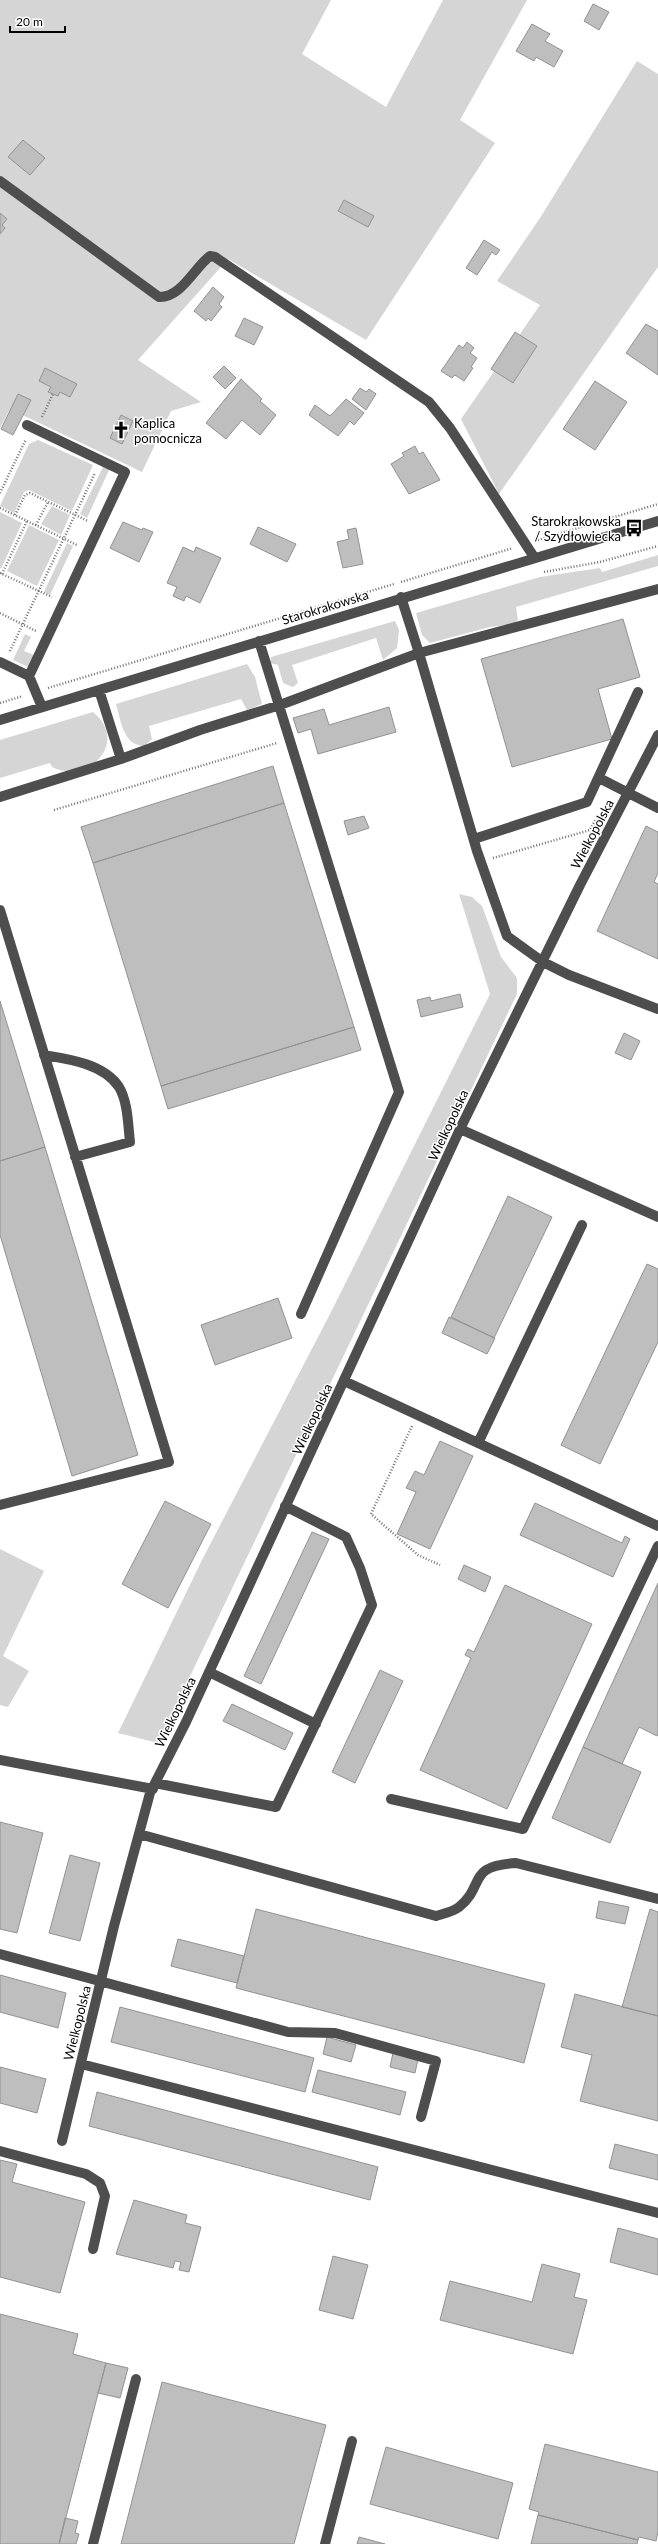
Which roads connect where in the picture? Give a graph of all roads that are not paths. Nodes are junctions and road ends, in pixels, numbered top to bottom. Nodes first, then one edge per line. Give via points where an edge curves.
1 (0, 181) edge
2 (31, 427) road end
3 (658, 521) edge
4 (534, 558) junction
5 (658, 589) edge
6 (401, 597) junction
7 (259, 640) junction
8 (419, 653) junction
9 (2, 663) edge
10 (29, 676) junction
11 (99, 690) junction
12 (638, 692) dead end
13 (280, 705) junction
14 (42, 707) junction
15 (0, 720) edge
16 (658, 735) edge
17 (121, 759) junction
18 (599, 778) junction
19 (628, 793) junction
20 (0, 797) edge
21 (658, 808) edge
22 (474, 839) junction
23 (0, 910) edge
24 (543, 962) junction
25 (658, 1009) edge
26 (44, 1054) junction
27 (460, 1129) junction
28 (75, 1157) junction
29 (658, 1217) edge
30 (582, 1226) dead end
31 (301, 1314) dead end
32 (344, 1381) junction
33 (478, 1443) junction
34 (0, 1505) edge
35 (286, 1506) junction
36 (658, 1526) edge
37 (658, 1546) edge
38 (209, 1672) junction
39 (316, 1724) junction
40 (0, 1760) edge
41 (154, 1786) junction
42 (391, 1799) dead end
43 (139, 1834) junction
44 (658, 1899) edge
45 (0, 1954) edge
46 (101, 1980) junction
47 (81, 2064) junction
48 (421, 2117) dead end
49 (62, 2141) dead end
50 (0, 2151) edge
51 (658, 2213) edge
52 (93, 2249) dead end
53 (136, 2379) dead end
54 (352, 2441) dead end
55 (93, 2544) edge
56 (325, 2544) edge

1 - 4 street via 159,297 174,294 202,262 210,256 215,257 429,402 450,428
2 - 10 street via 125,472
3 - 4 street, Starokrakowska
4 - 6 street, Starokrakowska
5 - 8 street
6 - 7 street, Starokrakowska
6 - 8 street
7 - 11 street, Starokrakowska
7 - 13 street
8 - 13 street
8 - 22 street
9 - 10 street
10 - 14 street
11 - 14 street, Starokrakowska
11 - 17 street
12 - 18 street
13 - 17 street via 200,730
13 - 31 street via 399,1092
14 - 15 street, Starokrakowska
16 - 19 street, Wielkopolska
17 - 20 street
18 - 19 street
18 - 22 street via 587,802
19 - 21 street
19 - 24 street, Wielkopolska
22 - 24 street via 507,936
23 - 26 street
24 - 25 street
24 - 27 street, Wielkopolska
26 - 28 street
26 - 28 street via 100,1070 119,1087 126,1110 130,1142
27 - 29 street
27 - 32 street, Wielkopolska
28 - 34 street via 169,1462
30 - 33 street
32 - 33 street
32 - 35 street, Wielkopolska
33 - 36 street
35 - 38 street, Wielkopolska
35 - 39 street via 346,1537 360,1568 372,1605
37 - 42 street via 523,1829
38 - 39 street
38 - 41 street, Wielkopolska
39 - 41 street via 276,1808
40 - 41 street
41 - 43 street, Wielkopolska
43 - 44 street via 436,1916 458,1908 471,1892 478,1876 496,1865 516,1864
43 - 46 street, Wielkopolska
45 - 46 street
46 - 47 street, Wielkopolska
46 - 48 street via 288,2032 335,2033 436,2060
47 - 49 street, Wielkopolska
47 - 51 street
50 - 52 street via 86,2174 100,2183 105,2196
53 - 55 street
54 - 56 street

